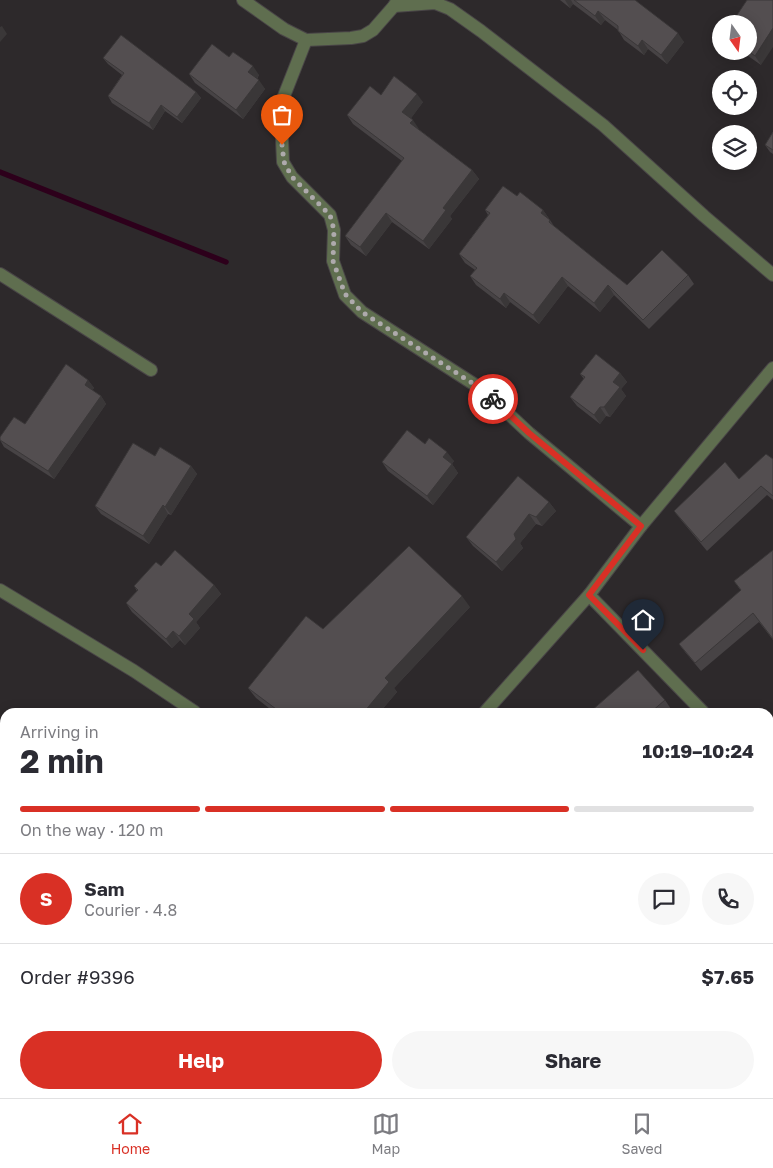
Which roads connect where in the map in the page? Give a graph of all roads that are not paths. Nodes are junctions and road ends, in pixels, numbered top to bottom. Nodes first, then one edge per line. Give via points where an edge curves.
1 (243, 0) edge
2 (396, 3) edge
3 (448, 4) edge
4 (306, 40) junction
5 (0, 274) edge
6 (773, 275) edge
7 (773, 368) edge
8 (151, 370) dead end
9 (641, 526) junction
10 (0, 590) edge
11 (589, 595) junction
12 (189, 708) edge
13 (489, 708) edge
14 (698, 708) edge

1 - 4 street via 284,30
2 - 3 street
2 - 4 street via 373,30 363,36
3 - 6 street via 603,125
4 - 9 street via 284,96 281,116 284,162 292,177 330,215 334,230 333,261 345,294 362,312 483,390 529,433
5 - 8 street
7 - 9 street
9 - 11 street
10 - 12 street
11 - 13 street
11 - 14 street

